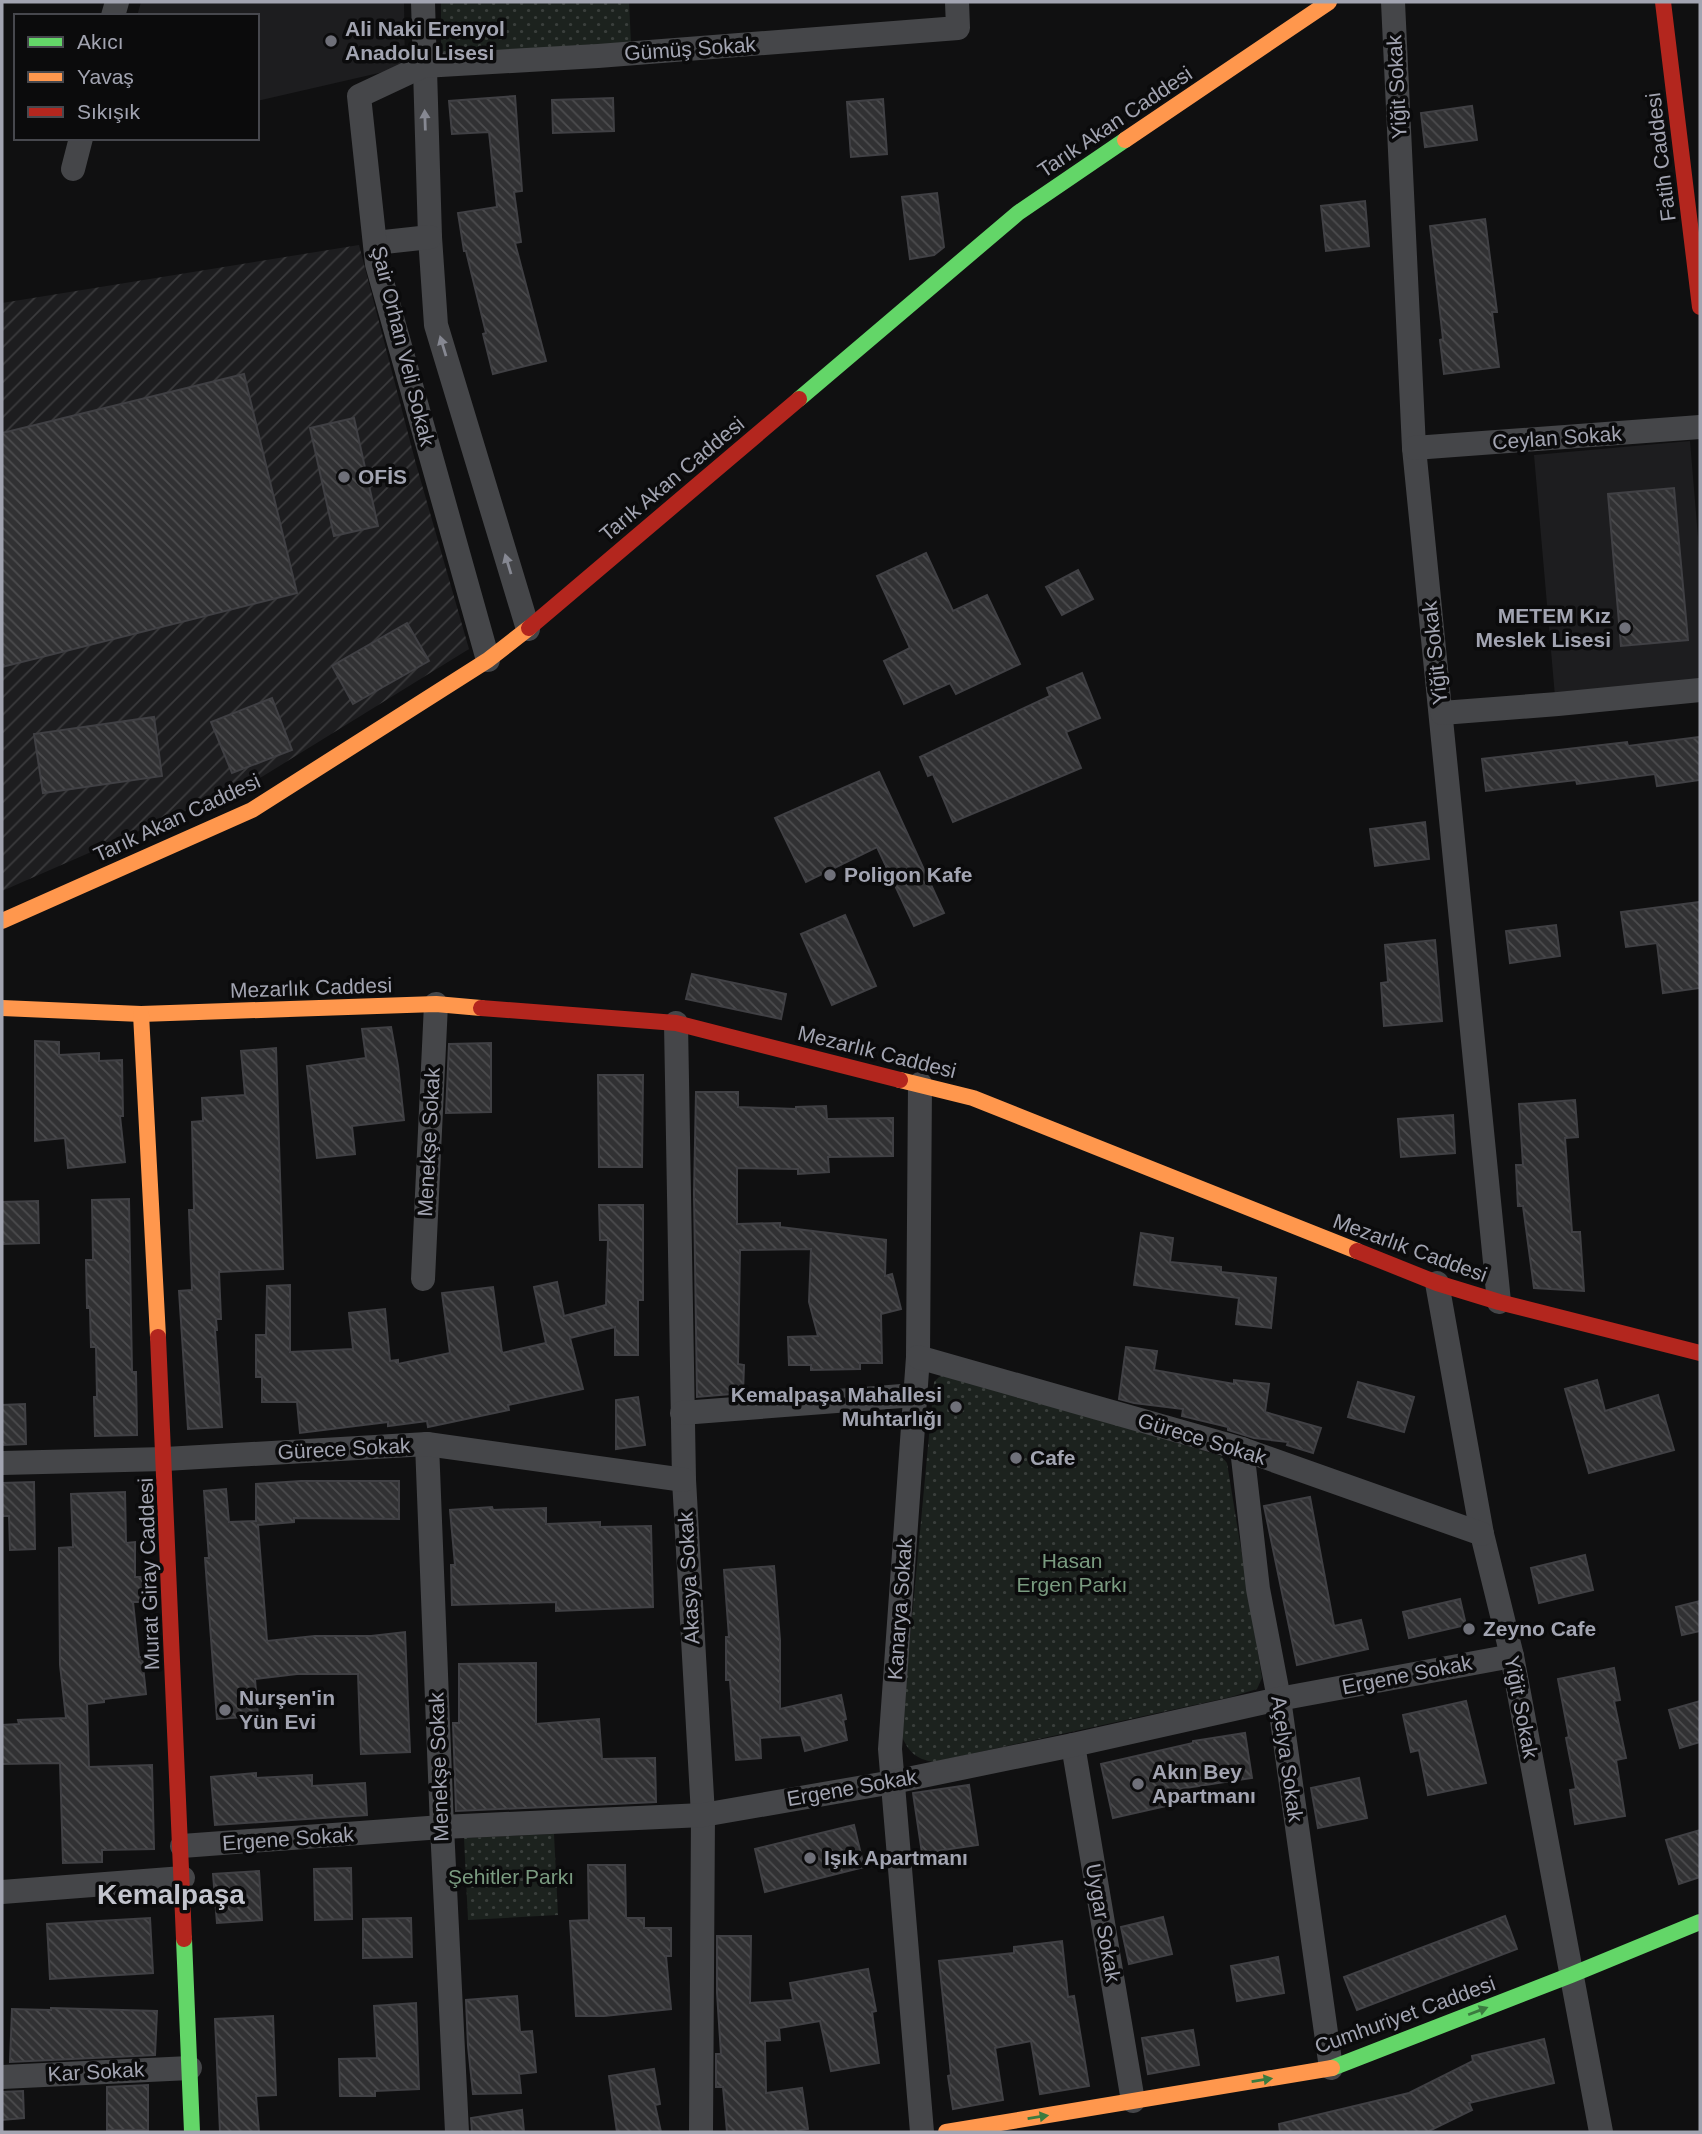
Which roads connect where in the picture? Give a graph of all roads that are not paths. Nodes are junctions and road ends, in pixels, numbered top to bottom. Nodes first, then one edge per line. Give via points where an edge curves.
1 (423, 2) edge
2 (957, 2) edge
3 (1329, 2) edge
4 (1393, 2) edge
5 (1663, 2) edge
6 (423, 66) junction
7 (80, 140) edge
8 (73, 169) dead end
9 (430, 237) junction
10 (375, 243) junction
11 (1700, 307) edge
12 (1700, 427) edge
13 (1415, 448) junction
14 (528, 629) junction
15 (488, 660) junction
16 (1700, 690) edge
17 (1441, 713) junction
18 (2, 921) edge
19 (436, 1004) junction
20 (2, 1008) edge
21 (141, 1014) junction
22 (676, 1023) junction
23 (920, 1084) junction
24 (423, 1279) dead end
25 (1437, 1283) junction
26 (1499, 1303) junction
27 (1700, 1353) edge
28 (918, 1357) junction
29 (915, 1395) junction
30 (682, 1413) junction
31 (427, 1444) junction
32 (1242, 1449) junction
33 (165, 1459) junction
34 (2, 1463) edge
35 (684, 1480) junction
36 (1482, 1534) junction
37 (1512, 1656) junction
38 (1279, 1699) junction
39 (1073, 1745) junction
40 (893, 1782) junction
41 (703, 1815) junction
42 (442, 1827) junction
43 (182, 1846) junction
44 (183, 1878) junction
45 (2, 1892) edge
46 (1700, 1922) edge
47 (1571, 1975) junction
48 (190, 2067) junction
49 (1331, 2068) junction
50 (2, 2077) edge
51 (1133, 2101) junction
52 (956, 2131) edge
53 (192, 2132) edge
54 (457, 2132) edge
55 (701, 2132) edge
56 (922, 2132) edge
57 (1601, 2132) edge

1 - 6 street, Şair Orhan Veli Sokak
2 - 6 street, Gümüş Sokak via 958,28
3 - 14 main road, Tarık Akan Caddesi via 1018,213
4 - 13 street, Yiğit Sokak
5 - 11 main road, Fatih Caddesi
9 -> 6 street, Şair Orhan Veli Sokak
6 - 10 street, Şair Orhan Veli Sokak via 359,96
7 - 8 street
9 - 10 street
14 -> 9 street, Şair Orhan Veli Sokak via 436,325
10 - 15 street, Şair Orhan Veli Sokak via 377,264
12 - 13 street, Ceylan Sokak
13 - 17 street, Yiğit Sokak
14 - 15 main road, Tarık Akan Caddesi
15 - 18 main road, Tarık Akan Caddesi via 252,810
16 - 17 street
17 - 26 street, Yiğit Sokak
19 - 21 main road, Mezarlık Caddesi
19 - 22 main road, Mezarlık Caddesi
19 - 24 street, Menekşe Sokak
20 - 21 main road, Mezarlık Caddesi
21 - 33 main road, Murat Giray Caddesi
22 - 23 main road, Mezarlık Caddesi
22 - 30 street, Akasya Sokak
23 - 25 main road, Mezarlık Caddesi via 973,1098
23 - 28 street, Kanarya Sokak
25 - 26 main road, Mezarlık Caddesi
25 - 36 street, Yiğit Sokak
26 - 27 main road, Mezarlık Caddesi
28 - 29 street, Kanarya Sokak
28 - 32 street, Gürece Sokak
29 - 30 street
29 - 40 street, Kanarya Sokak via 891,1749
30 - 35 street, Akasya Sokak
31 - 33 street, Gürece Sokak
31 - 35 street, Gürece Sokak
31 - 42 street, Menekşe Sokak
32 - 36 street, Gürece Sokak
32 - 38 street, Açelya Sokak via 1258,1589
33 - 34 street, Gürece Sokak
33 - 43 main road, Murat Giray Caddesi
35 - 41 street, Akasya Sokak
36 - 37 street, Yiğit Sokak
37 - 38 street, Ergene Sokak
37 - 47 street, Yiğit Sokak
38 - 39 street, Ergene Sokak
38 - 49 street, Açelya Sokak
39 - 40 street, Ergene Sokak
39 - 51 street, Uygar Sokak
40 - 41 street, Ergene Sokak
40 - 56 street, Kanarya Sokak
41 - 42 street, Ergene Sokak
41 - 55 street, Akasya Sokak
42 - 43 street, Ergene Sokak
42 - 54 street, Menekşe Sokak
43 - 44 main road, Murat Giray Caddesi
44 - 45 street
44 - 48 main road, Murat Giray Caddesi
46 - 47 main road, Cumhuriyet Caddesi
49 -> 47 main road, Cumhuriyet Caddesi
47 - 57 street, Yiğit Sokak
48 - 50 street, Kar Sokak
48 - 53 main road, Murat Giray Caddesi
51 -> 49 main road, Cumhuriyet Caddesi
52 -> 51 main road, Cumhuriyet Caddesi

